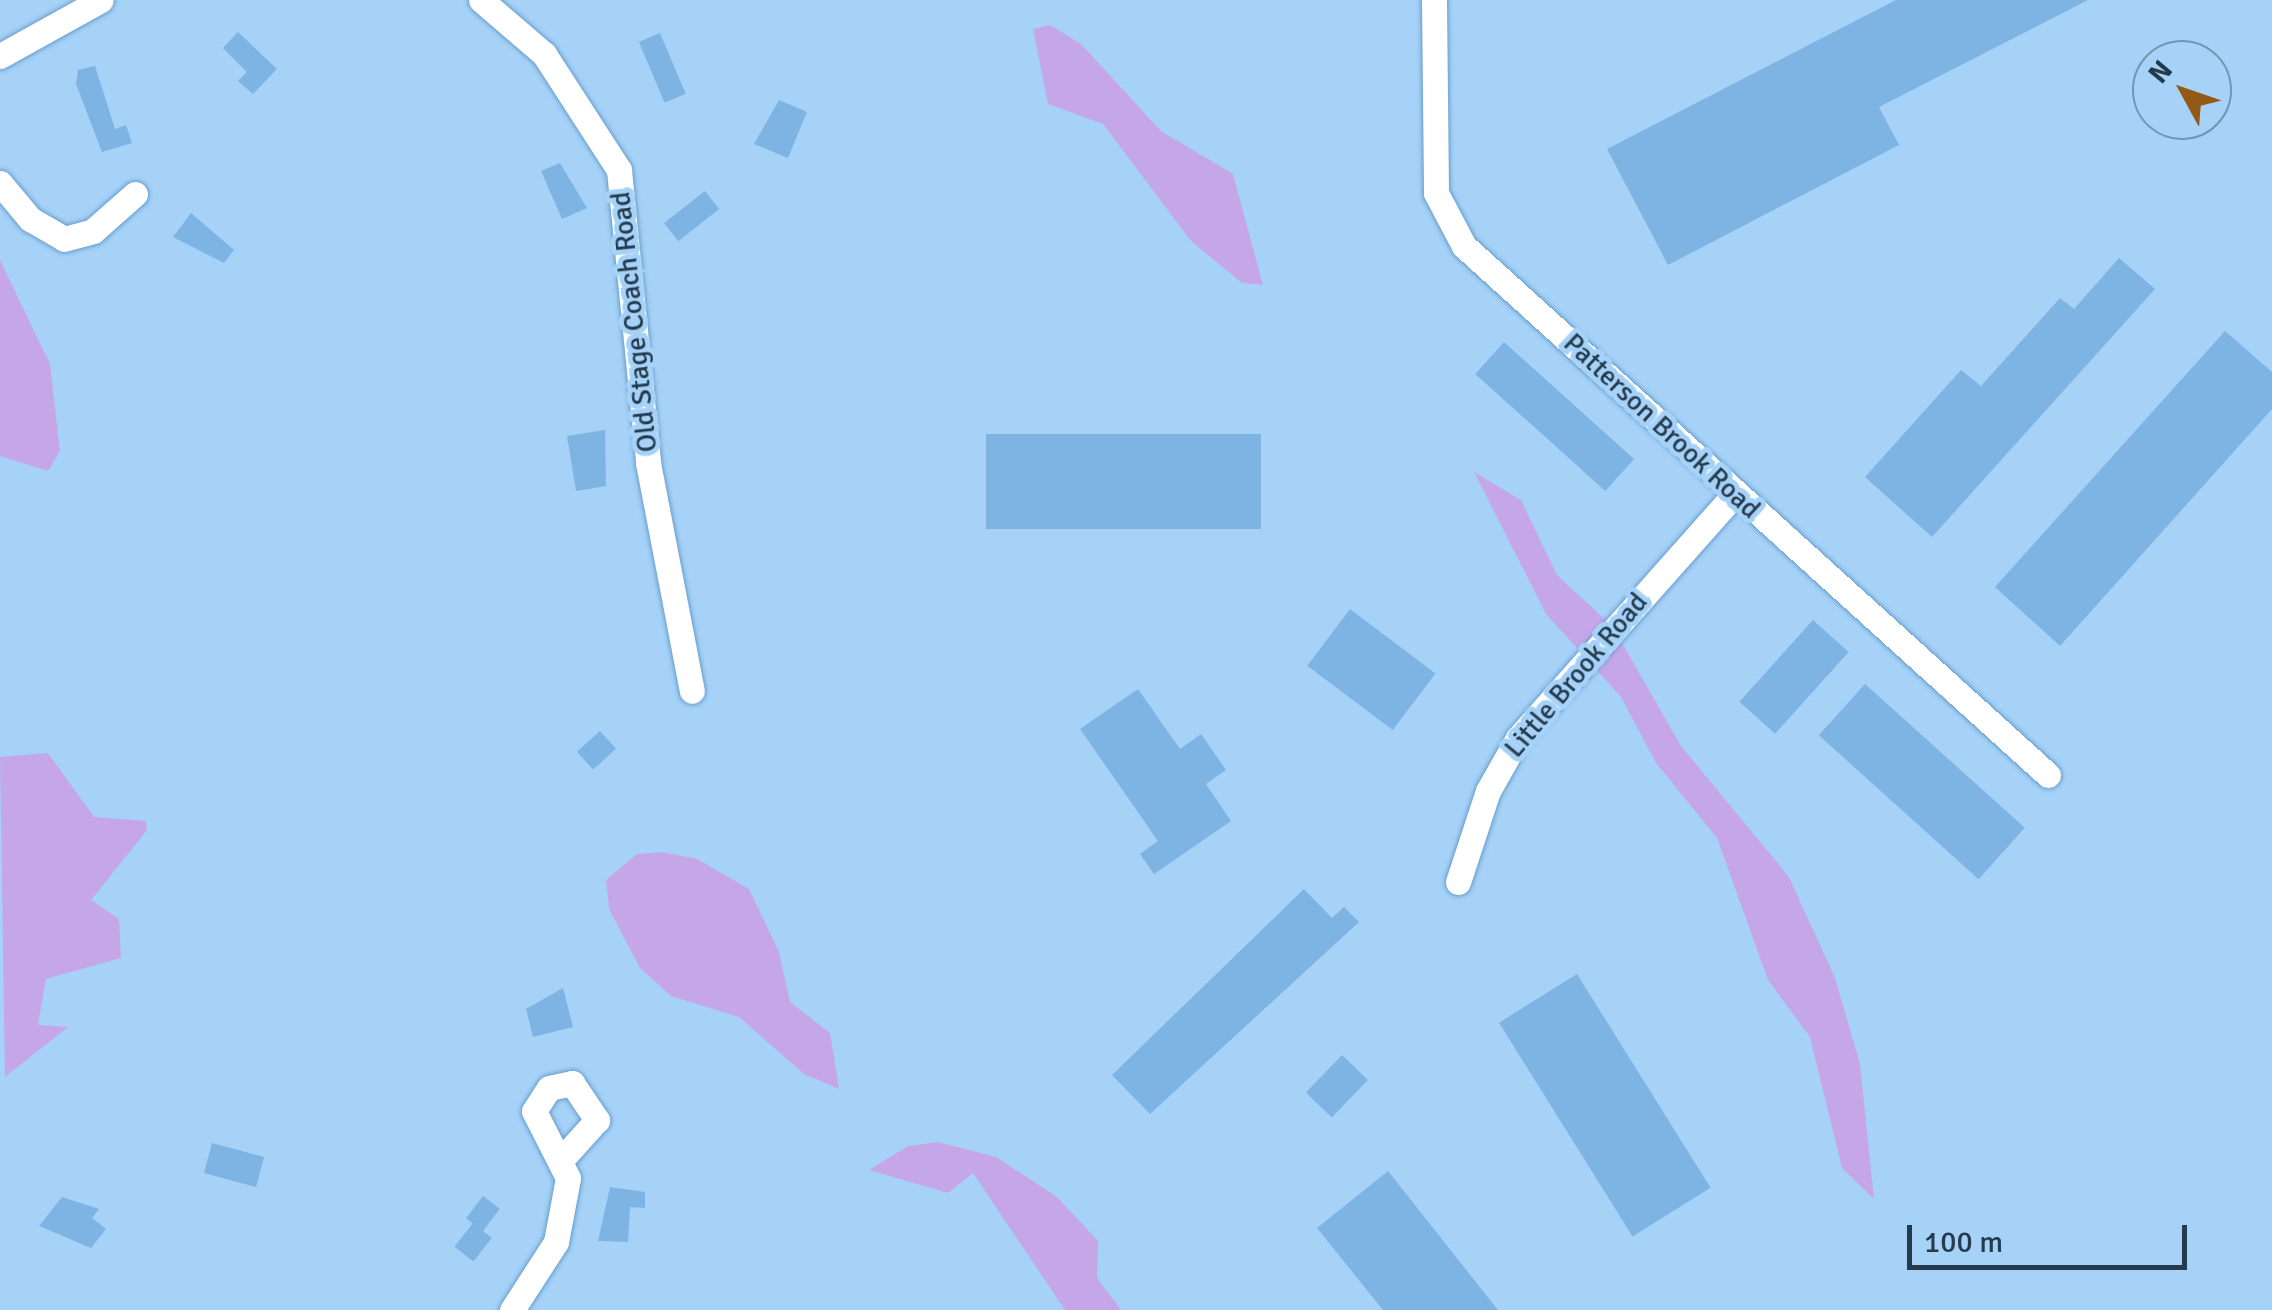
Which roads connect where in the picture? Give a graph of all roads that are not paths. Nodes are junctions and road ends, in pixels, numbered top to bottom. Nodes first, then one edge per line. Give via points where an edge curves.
1 (101, 0) edge
2 (481, 0) edge
3 (1434, 0) edge
4 (0, 56) edge
5 (0, 183) edge
6 (135, 194) dead end
7 (1734, 494) junction
8 (692, 691) dead end
9 (2048, 775) dead end
10 (1458, 882) dead end
11 (561, 1160) dead end
12 (512, 1310) edge

1 - 4 street
2 - 8 street, Old Stage Coach Road via 544,54 619,170 648,463
3 - 7 street, Patterson Brook Road via 1433,156 1443,217
5 - 6 street via 30,219 64,239 93,231
7 - 9 street, Patterson Brook Road
7 - 10 street, Little Brook Road via 1518,738 1488,790
11 - 12 street via 568,1178 556,1242

